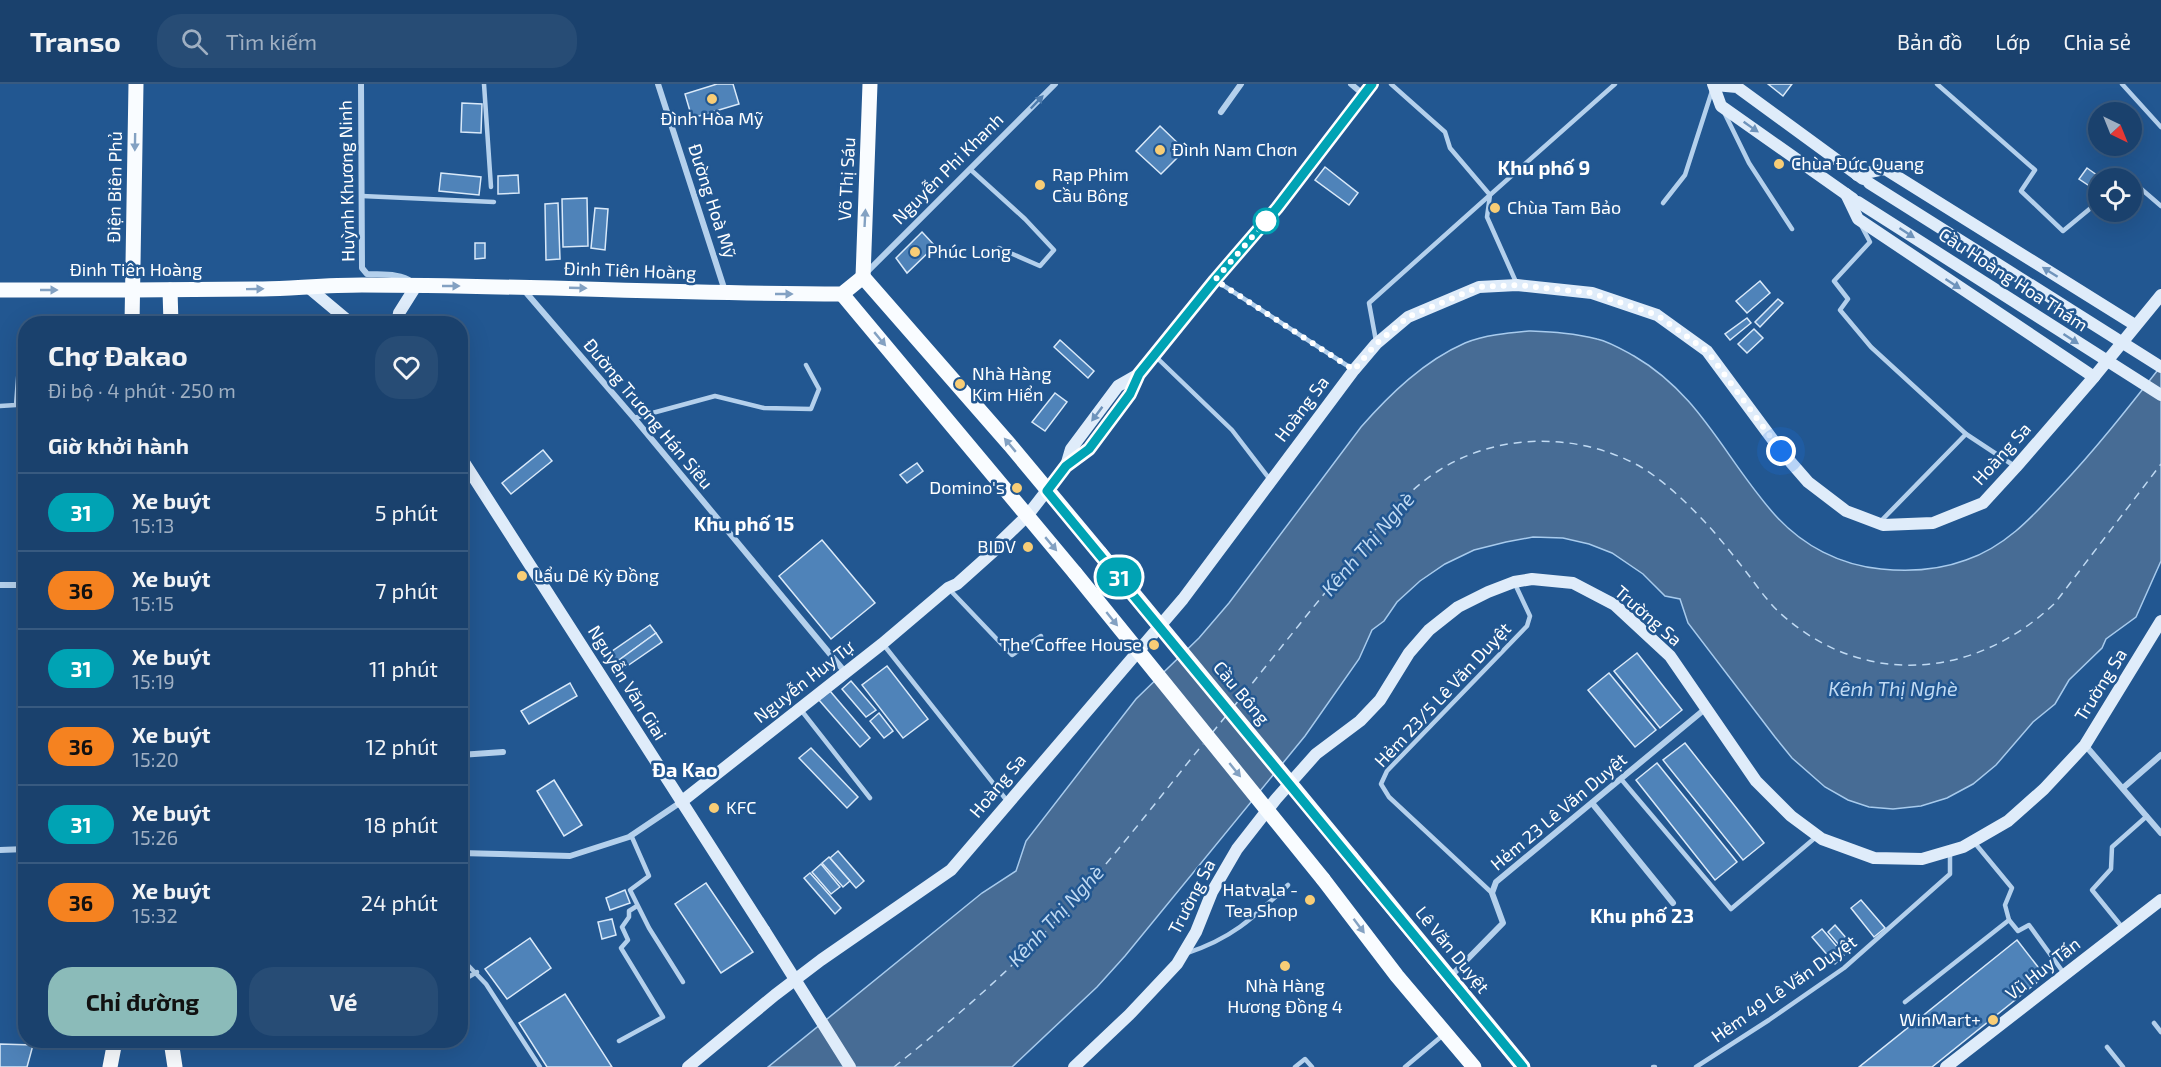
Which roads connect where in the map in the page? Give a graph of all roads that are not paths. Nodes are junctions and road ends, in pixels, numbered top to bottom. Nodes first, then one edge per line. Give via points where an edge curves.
1 (136, 84) edge
2 (361, 84) edge
3 (484, 84) edge
4 (658, 84) edge
5 (870, 84) edge
6 (1055, 84) edge
7 (1241, 84) edge
8 (1351, 84) edge
9 (1372, 84) edge
10 (1391, 84) edge
11 (1615, 84) edge
12 (1714, 84) edge
13 (1937, 84) edge
14 (2122, 84) edge
15 (1364, 95) junction
16 (1721, 106) junction
17 (1221, 112) dead end
18 (2161, 127) edge
19 (971, 170) junction
20 (1857, 175) junction
21 (490, 187) dead end
22 (2142, 190) edge
23 (1846, 194) junction
24 (1490, 195) junction
25 (362, 196) junction
26 (494, 202) dead end
27 (1663, 202) dead end
28 (2161, 206) edge
29 (2088, 210) edge
30 (1858, 219) junction
31 (1792, 229) dead end
32 (999, 248) dead end
33 (368, 274) joint
34 (863, 277) junction
35 (1215, 280) junction
36 (1517, 285) junction
37 (416, 286) junction
38 (520, 286) junction
39 (309, 288) junction
40 (0, 290) edge
41 (170, 290) junction
42 (132, 291) junction
43 (727, 294) junction
44 (842, 294) junction
45 (2161, 295) edge
46 (132, 316) edge
47 (171, 316) edge
48 (342, 316) edge
49 (400, 316) edge
50 (2135, 325) junction
51 (1376, 344) junction
52 (1154, 355) junction
53 (806, 365) dead end
54 (2161, 367) edge
55 (1354, 370) junction
56 (2094, 376) junction
57 (18, 379) edge
58 (2161, 395) edge
59 (0, 406) edge
60 (634, 418) junction
61 (1966, 434) junction
62 (2016, 467) junction
63 (468, 469) edge
64 (1271, 481) junction
65 (1047, 491) junction
66 (1027, 516) junction
67 (1878, 523) junction
68 (1514, 582) junction
69 (0, 585) edge
70 (18, 585) edge
71 (948, 588) junction
72 (2161, 621) edge
73 (1041, 636) dead end
74 (882, 644) junction
75 (845, 672) junction
76 (800, 708) junction
77 (1705, 709) junction
78 (2085, 745) junction
79 (503, 752) dead end
80 (468, 754) edge
81 (2161, 754) edge
82 (1622, 779) junction
83 (2123, 788) junction
84 (870, 798) dead end
85 (681, 802) junction
86 (1008, 802) junction
87 (1592, 803) junction
88 (2147, 816) junction
89 (2161, 833) edge
90 (631, 836) junction
91 (1818, 836) junction
92 (1974, 842) junction
93 (18, 849) edge
94 (0, 850) edge
95 (1950, 851) junction
96 (468, 853) edge
97 (1351, 857) joint
98 (1288, 885) dead end
99 (1492, 893) junction
100 (2161, 900) edge
101 (1673, 903) dead end
102 (637, 906) junction
103 (2009, 920) junction
104 (2124, 929) junction
105 (1182, 955) junction
106 (468, 964) edge
107 (477, 972) junction
108 (2065, 975) junction
109 (468, 977) edge
110 (1449, 979) junction
111 (683, 982) dead end
112 (1905, 1002) dead end
113 (2154, 1023) dead end
114 (2161, 1032) edge
115 (1446, 1033) junction
116 (619, 1041) dead end
117 (2107, 1047) dead end
118 (114, 1048) edge
119 (172, 1048) edge
120 (110, 1067) edge
121 (175, 1067) edge
122 (540, 1067) edge
123 (688, 1067) edge
124 (850, 1067) edge
125 (1074, 1067) edge
126 (1295, 1067) edge
127 (1312, 1067) edge
128 (1405, 1067) edge
129 (1474, 1067) edge
130 (1523, 1067) edge
131 (1696, 1067) edge
132 (1946, 1067) edge
133 (2122, 1067) edge

1 -> 42 main road, Điện Biên Phủ
2 - 25 street, Huỳnh Khương Ninh
3 - 21 lane
4 - 43 street, Đường Hoà Mỹ
34 -> 5 main road, Võ Thị Sáu
19 -> 6 street, Nguyễn Phi Khanh
7 - 17 street
8 - 15 street
9 - 15 street, Nguyễn Huy Tự
10 - 24 lane via 1445,132 1450,148
11 - 24 lane
12 - 16 street
12 - 20 street, Cầu Hoàng Hoa Thám via 1737,87
12 - 27 lane via 1685,175
13 - 29 lane via 2035,170 2022,191 2063,231
14 - 18 lane
15 - 35 street, Nguyễn Huy Tự via 1277,208
16 -> 23 street, Cầu Hoàng Hoa Thám
16 - 31 lane via 1749,163
19 - 32 lane via 1054,250 1040,266
19 - 34 street, Nguyễn Phi Khanh
50 -> 20 street via 1886,169
20 - 54 street, Cầu Hoàng Hoa Thám, bridge
22 - 28 lane
23 - 30 street
23 -> 58 street, Cầu Hoàng Hoa Thám, bridge
24 - 36 lane via 1486,217
24 - 51 lane via 1369,303
25 - 26 lane
25 - 33 street, Huỳnh Khương Ninh via 362,268
30 -> 56 street
30 - 61 lane via 1870,242 1834,281 1848,299 1840,310 1871,346
33 - 37 street, Đinh Tiên Hoàng via 405,277
34 - 44 main road
65 -> 34 main road
35 - 52 street, Nguyễn Huy Tự
35 - 55 lane
36 - 51 street, Hoàng Sa via 1479,287 1408,317
36 - 67 street, Hoàng Sa via 1592,293 1657,315 1707,351 1808,482 1846,511
37 -> 38 main road, Đinh Tiên Hoàng
37 - 39 main road, Đinh Tiên Hoàng
37 - 49 street
38 -> 43 main road, Đinh Tiên Hoàng
38 - 60 street, Đường Trương Hán Siêu
41 -> 39 main road, Đinh Tiên Hoàng
39 - 48 street
40 -> 42 main road, Đinh Tiên Hoàng
41 - 42 main road, Đinh Tiên Hoàng
41 - 47 main road
42 - 46 main road, Điện Biên Phủ
43 -> 44 main road, Đinh Tiên Hoàng
44 -> 66 main road
45 - 50 street, Hoàng Sa
50 - 56 street, Hoàng Sa
51 - 55 street, Hoàng Sa
52 - 64 lane via 1232,430
52 - 65 street, Nguyễn Huy Tự via 1139,374 1119,386 1071,449 1066,466
53 - 60 lane via 819,389 811,409 764,408 715,396
55 - 64 street, Hoàng Sa
56 - 62 street, Hoàng Sa
57 - 59 lane via 16,405
60 - 75 street, Đường Trương Hán Siêu
61 - 62 lane
61 - 67 lane
62 - 67 street, Hoàng Sa via 1983,503 1933,523
63 - 85 street, Nguyễn Văn Giai
64 - 86 street, Hoàng Sa via 1183,599
65 - 66 street, Nguyễn Huy Tự
65 - 97 main road, Cầu Bông, bridge
66 - 71 street, Nguyễn Huy Tự via 953,579
66 -> 115 main road, bridge
68 - 77 street, Trường Sa via 1532,579 1573,583 1614,605 1670,656
68 - 99 lane, Hẻm 23/5 Lê Văn Duyệt via 1530,616 1527,626 1387,771 1381,784 1389,797
68 - 105 street, Trường Sa via 1458,607 1429,630 1409,653 1380,700 1360,721 1316,754 1237,849
69 - 70 street
71 - 73 lane via 1012,656
71 - 74 street, Nguyễn Huy Tự
72 - 78 street, Trường Sa
74 - 75 street, Nguyễn Huy Tự
74 - 86 lane
75 - 76 street, Nguyễn Huy Tự
76 - 84 lane
76 - 85 street, Nguyễn Huy Tự
77 - 82 street, Hẻm 23 Lê Văn Duyệt
77 - 91 street, Trường Sa via 1756,781
78 - 83 street
78 - 92 street, Trường Sa via 2008,821
79 - 80 street
81 - 83 street
82 - 87 street, Hẻm 23 Lê Văn Duyệt
82 - 91 lane via 1731,909
83 - 88 street
85 - 90 street
85 - 124 street, Nguyễn Văn Giai, bridge
86 - 123 street, Hoàng Sa via 951,870 812,967
87 - 99 street, Hẻm 23 Lê Văn Duyệt via 1496,882
87 - 101 street
88 - 89 street
88 - 104 lane via 2112,847 2111,869 2091,890
90 - 96 street via 570,856
90 - 102 lane via 649,876 630,890
91 - 95 street, Trường Sa via 1874,858 1922,860
92 - 95 street, Trường Sa
92 - 103 lane via 2012,888 2005,905
93 - 94 street
95 - 131 lane, Hẻm 49 Lê Văn Duyệt via 1950,874 1844,968
97 - 110 main road, Lê Văn Duyệt
98 - 105 lane via 1234,932 1213,945
99 - 110 street, Hẻm 23 Lê Văn Duyệt via 1503,923
100 - 104 street, Vũ Huy Tấn
102 - 111 lane
102 - 116 lane via 629,911 622,927 628,940 621,948 663,1017
103 - 108 lane via 2018,931 2029,925
103 - 112 lane
104 - 108 street, Vũ Huy Tấn
105 - 125 street, Trường Sa via 1129,1015
106 - 107 lane
107 - 109 lane
107 - 122 lane
108 - 132 street, Vũ Huy Tấn
110 - 130 main road, Lê Văn Duyệt
113 - 114 lane
115 - 128 lane
115 - 129 main road
117 - 133 lane
118 - 120 main road
119 - 121 main road
126 - 127 lane via 1305,1059

